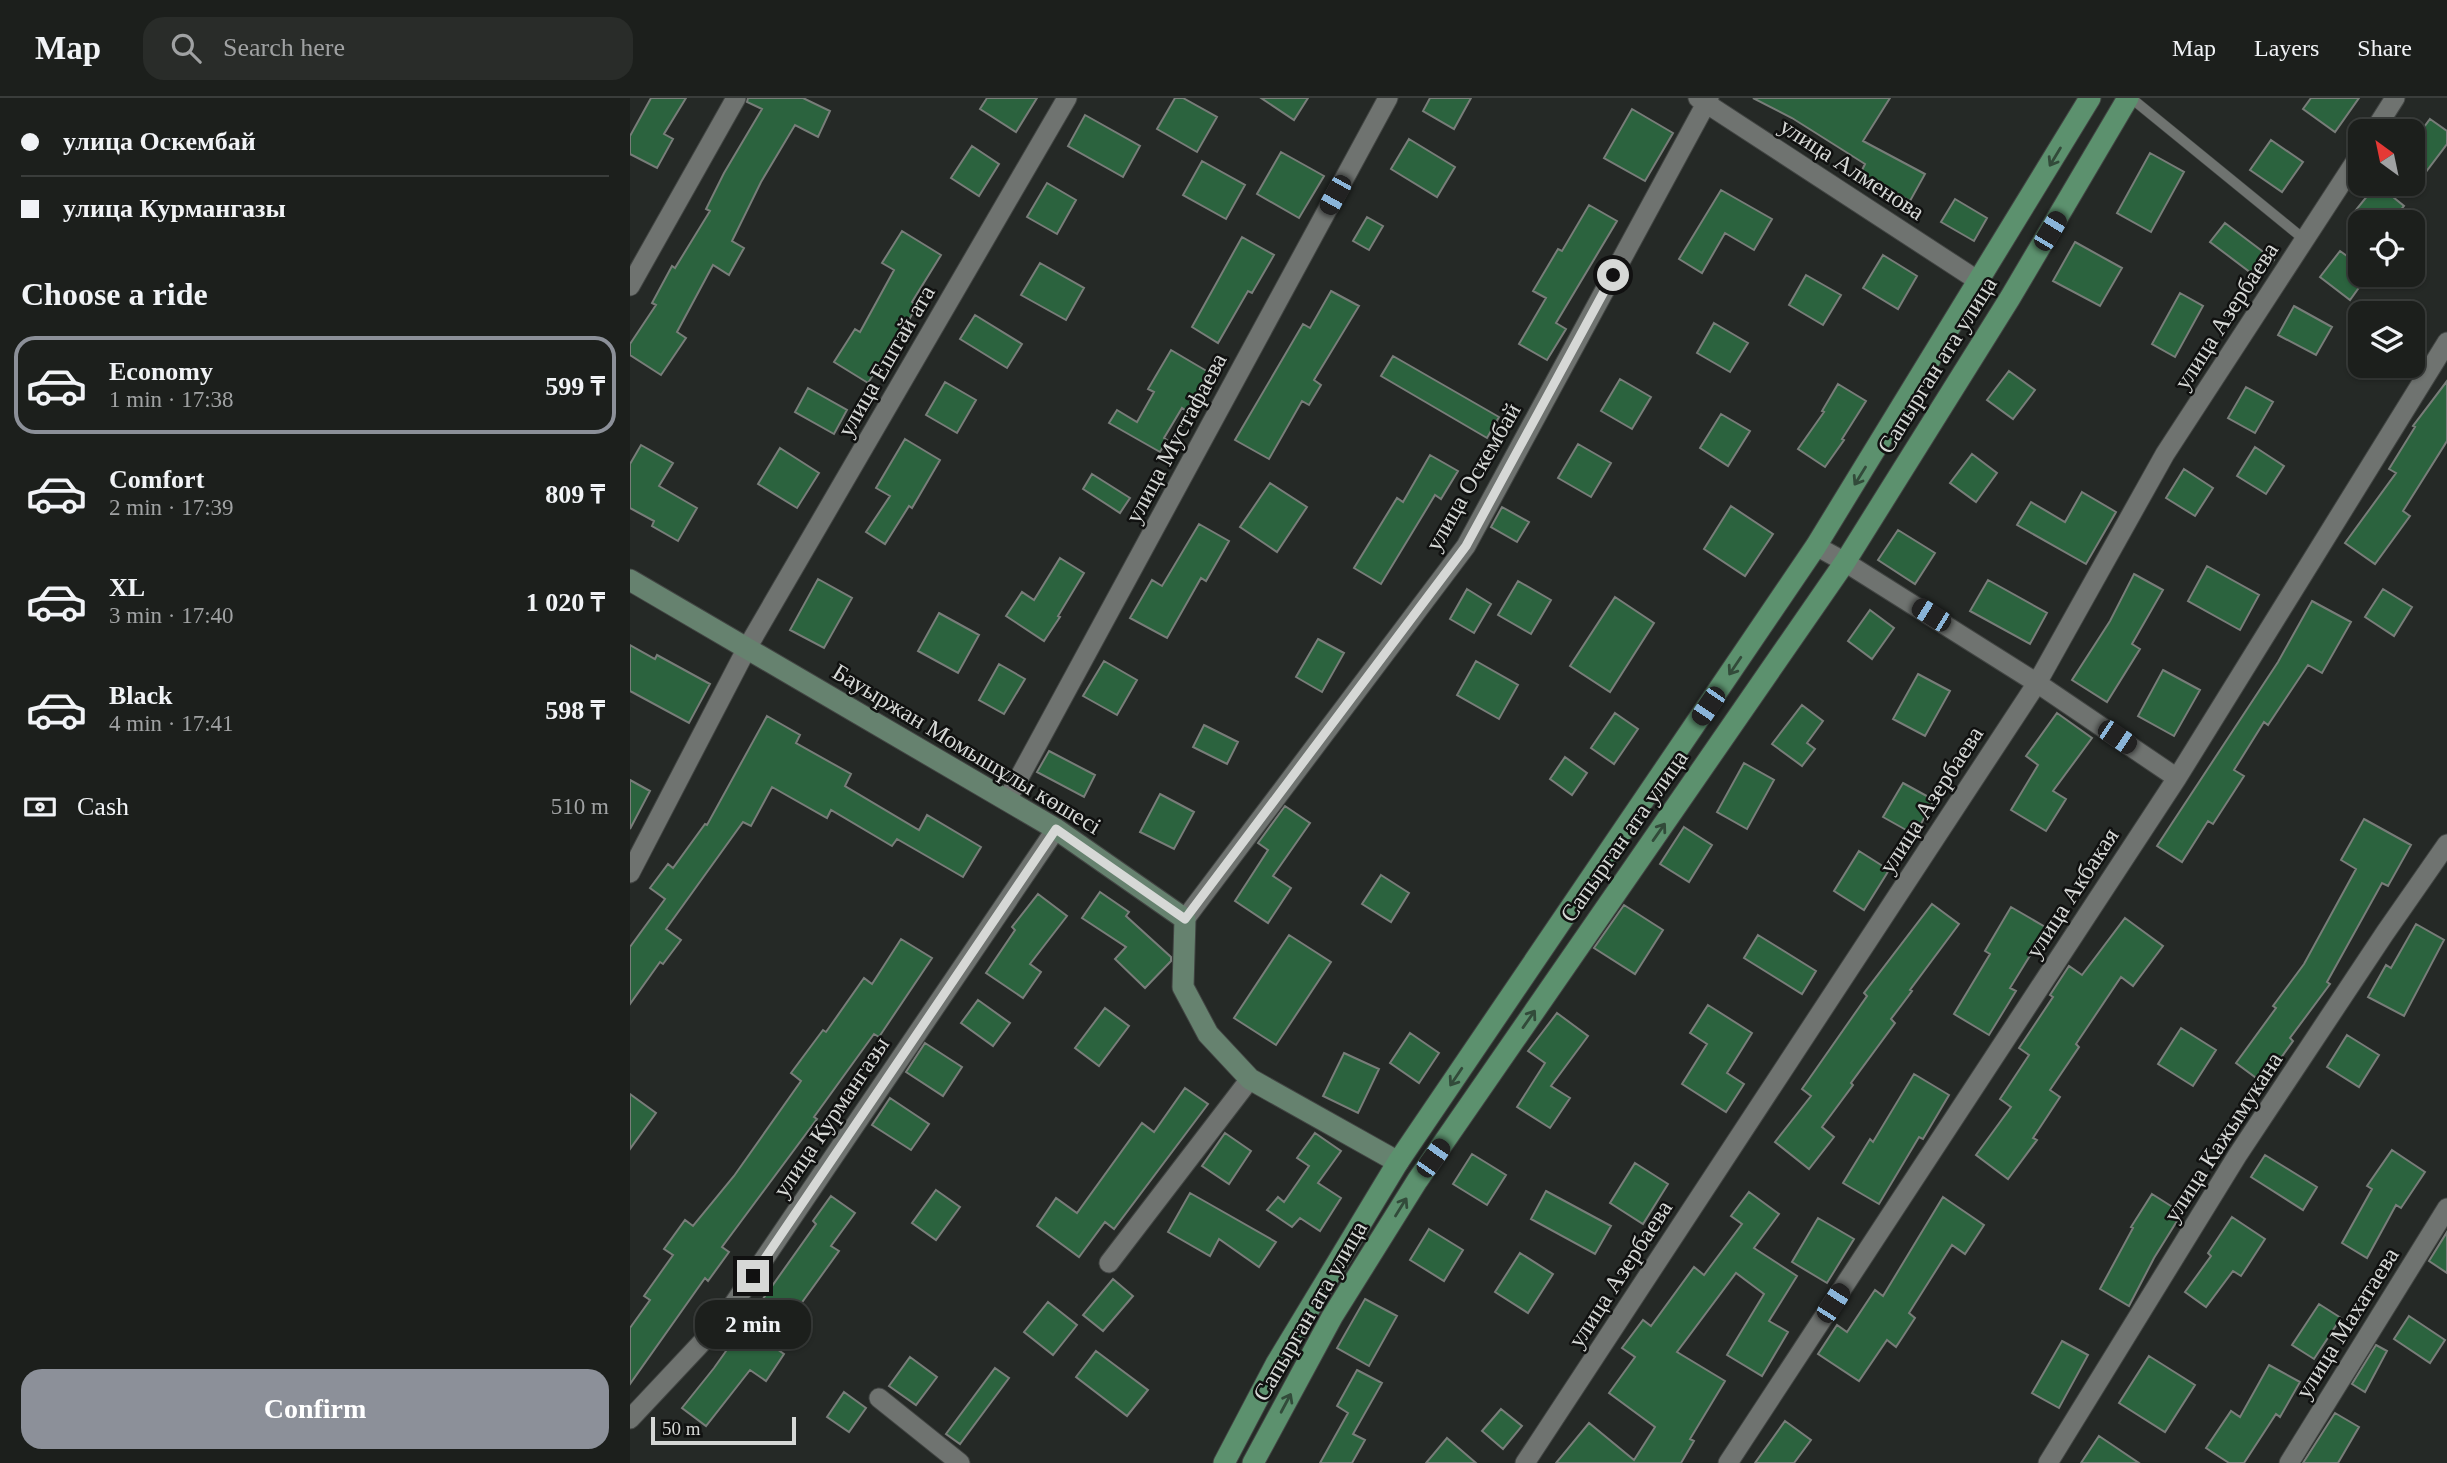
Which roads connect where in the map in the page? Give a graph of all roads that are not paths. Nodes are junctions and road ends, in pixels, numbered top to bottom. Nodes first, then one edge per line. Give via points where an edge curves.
1 (736, 98) edge
2 (1067, 98) edge
3 (1388, 98) edge
4 (2090, 98) edge
5 (2130, 98) edge
6 (2395, 98) edge
7 (1704, 100) edge
8 (2382, 119) edge
9 (2348, 173) edge
10 (2305, 240) junction
11 (1980, 282) junction
12 (630, 286) edge
13 (2447, 342) edge
14 (1816, 546) junction
15 (1845, 562) junction
16 (630, 580) edge
17 (747, 648) junction
18 (2037, 683) junction
19 (2176, 778) junction
20 (1007, 800) junction
21 (1056, 829) junction
22 (2447, 844) edge
23 (630, 873) edge
24 (1185, 919) junction
25 (1250, 1079) junction
26 (1398, 1162) junction
27 (2447, 1208) edge
28 (1109, 1263) dead end
29 (879, 1398) dead end
30 (630, 1419) edge
31 (960, 1463) edge
32 (1224, 1463) edge
33 (1253, 1463) edge
34 (1525, 1463) edge
35 (1728, 1463) edge
36 (2048, 1463) edge
37 (2289, 1463) edge

1 - 12 street
2 - 17 street, улица Ештай ата
3 - 20 street, улица Мустафаева
4 -> 11 main road, Сапырган ата улица
5 - 10 lane
5 - 15 main road, Сапырган ата улица
6 - 8 street
7 - 11 street, улица Алменова
7 - 24 street, улица Оскембай via 1466,546
9 - 10 street, улица Азербаева
10 - 18 street, улица Азербаева via 2165,454
11 -> 14 main road, Сапырган ата улица
13 - 19 street, улица Акбакая
14 - 15 street
14 -> 26 main road, Сапырган ата улица
15 - 18 street
33 -> 15 main road, Сапырган ата улица via 1332,1317 1417,1181
16 - 17 street, Бауыржан Момышұлы көшесі
17 - 20 street, Бауыржан Момышұлы көшесі
17 - 23 street, улица Ештай ата
18 - 19 street
18 - 34 street, улица Азербаева
19 - 35 street, улица Акбакая
20 - 21 street, Бауыржан Момышұлы көшесі
21 - 24 street, Бауыржан Момышұлы көшесі
21 - 30 street, улица Курмангазы via 722,1321
22 - 36 street, улица Кажымукана via 2237,1156
24 - 25 street via 1183,988 1208,1034
25 - 26 street
25 - 28 street
26 - 32 main road, Сапырган ата улица via 1276,1364
27 - 37 street, улица Махатаева
29 - 31 street

